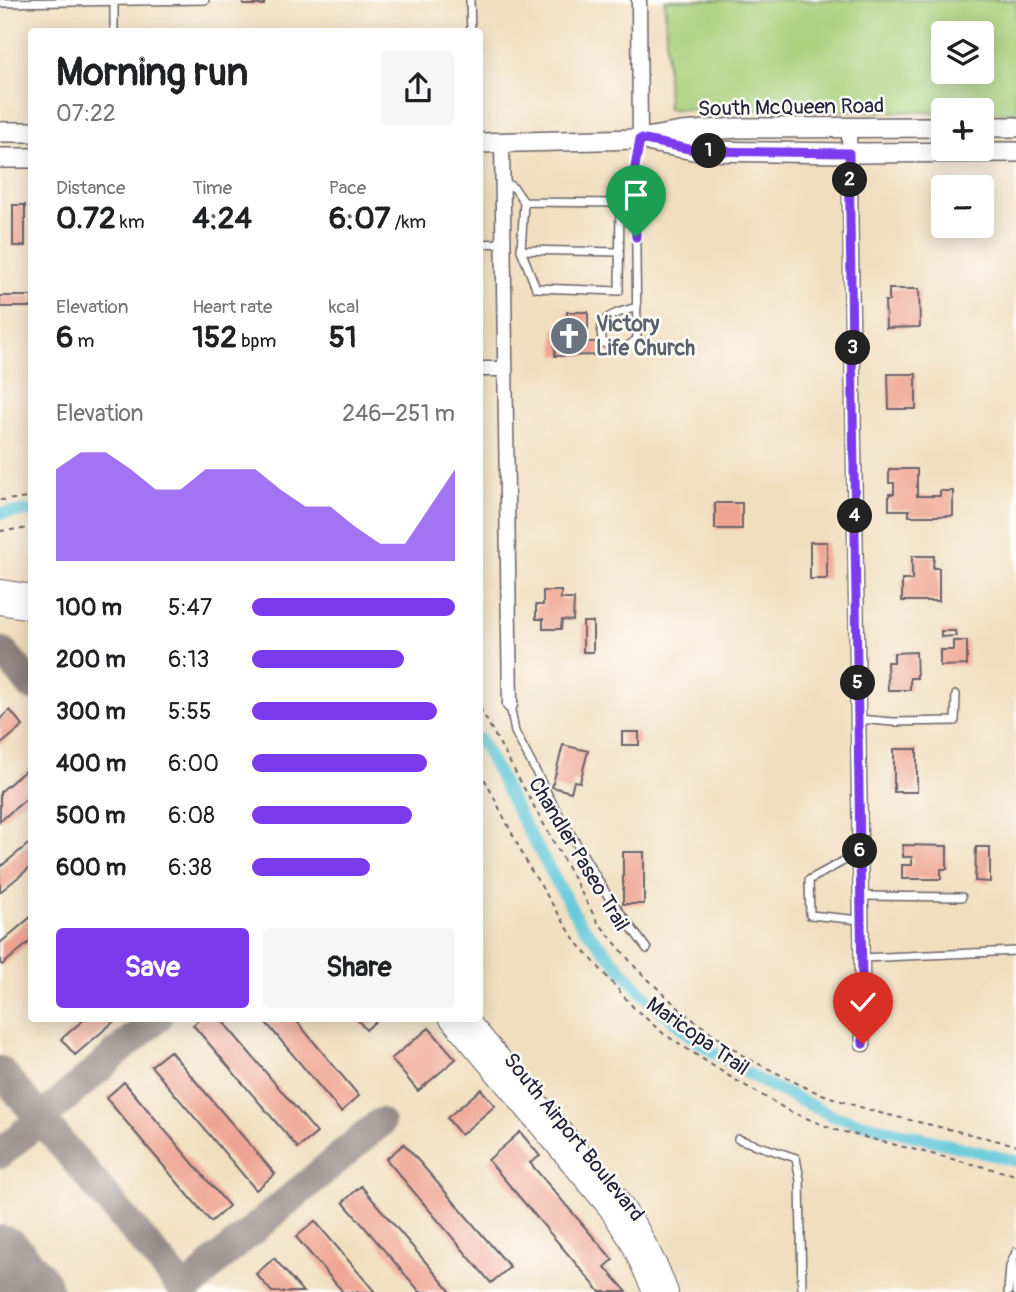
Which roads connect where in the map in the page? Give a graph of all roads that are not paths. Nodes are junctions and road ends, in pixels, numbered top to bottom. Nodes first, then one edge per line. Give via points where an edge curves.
1 (205, 0) edge
2 (470, 0) edge
3 (639, 0) edge
4 (114, 1) edge
5 (0, 3) edge
6 (114, 28) edge
7 (471, 28) edge
8 (931, 127) edge
9 (994, 127) edge
10 (1016, 127) edge
11 (849, 128) junction
12 (0, 132) edge
13 (28, 132) edge
14 (640, 139) junction
15 (483, 143) edge
16 (502, 143) junction
17 (1016, 152) edge
18 (849, 153) junction
19 (0, 158) edge
20 (28, 158) edge
21 (503, 180) junction
22 (524, 202) junction
23 (503, 243) junction
24 (483, 244) edge
25 (521, 250) junction
26 (619, 252) junction
27 (637, 307) junction
28 (483, 369) edge
29 (505, 369) junction
30 (0, 589) edge
31 (28, 593) edge
32 (0, 605) edge
33 (28, 609) edge
34 (956, 695) dead end
35 (510, 705) joint
36 (858, 719) junction
37 (860, 852) junction
38 (861, 896) junction
39 (962, 897) dead end
40 (861, 920) junction
41 (647, 949) dead end
42 (1016, 951) edge
43 (862, 958) junction
44 (451, 1022) edge
45 (471, 1022) edge
46 (863, 1044) dead end
47 (531, 1104) junction
48 (738, 1139) dead end
49 (1014, 1255) edge
50 (652, 1292) edge
51 (669, 1292) edge
52 (802, 1292) edge
53 (1008, 1292) edge
54 (1016, 1292) edge

1 - 4 lane
2 - 7 lane
3 - 14 street
4 - 5 lane
4 - 6 lane
8 - 11 main road, South McQueen Road
9 - 10 main road
11 - 14 main road, South McQueen Road via 737,128
11 - 18 street
12 - 13 main road
14 - 16 main road, South McQueen Road
14 - 18 main road, South McQueen Road via 699,151
14 - 27 lane via 635,167
15 - 16 main road, South McQueen Road
16 - 21 street
17 - 18 main road, South McQueen Road
18 - 36 street
19 - 20 main road
21 - 22 lane
21 - 23 street
22 - 25 lane
22 - 26 lane via 620,203
23 - 24 lane
23 - 29 street
25 - 26 lane
25 - 26 lane via 536,288 619,291
27 - 27 lane via 637,339 626,348 603,343 603,321
28 - 29 street
29 - 35 street
30 - 31 street
32 - 33 street
34 - 36 lane via 955,721
35 - 41 lane via 515,732 554,806 606,893
36 - 37 street
37 - 38 street
37 - 40 lane via 809,880 810,915
38 - 39 lane
38 - 40 street
40 - 43 street
42 - 43 lane
43 - 46 street
44 - 47 street, South Airport Boulevard
45 - 47 street, South Airport Boulevard
47 - 50 street, South Airport Boulevard via 630,1243
47 - 51 street, South Airport Boulevard via 618,1195
48 - 52 lane via 796,1157
49 - 53 lane
49 - 54 lane

